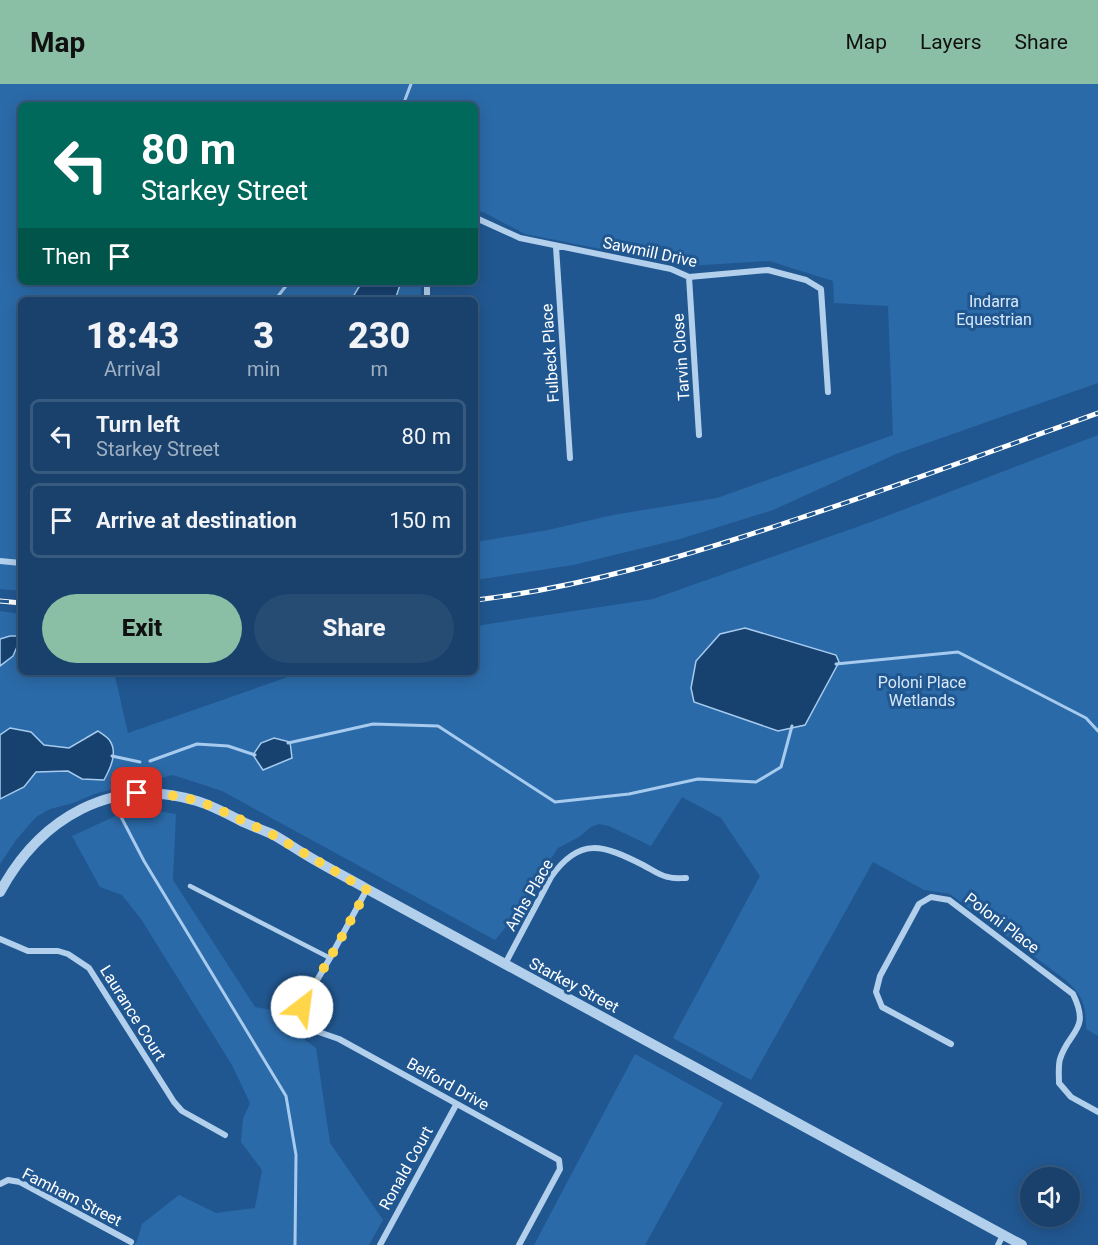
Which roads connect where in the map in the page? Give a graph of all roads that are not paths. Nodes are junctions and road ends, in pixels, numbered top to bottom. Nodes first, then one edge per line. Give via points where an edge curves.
1 (478, 219) edge
2 (556, 247) junction
3 (690, 277) junction
4 (828, 392) dead end
5 (699, 435) dead end
6 (570, 458) dead end
7 (0, 561) edge
8 (18, 563) edge
9 (4, 878) edge
10 (686, 878) dead end
11 (190, 886) dead end
12 (367, 890) junction
13 (0, 892) edge
14 (0, 939) edge
15 (330, 958) junction
16 (505, 964) junction
17 (951, 1044) dead end
18 (456, 1105) junction
19 (1098, 1112) edge
20 (225, 1135) dead end
21 (0, 1184) edge
22 (1003, 1234) junction
23 (131, 1242) dead end
24 (380, 1245) edge
25 (519, 1245) edge
26 (998, 1245) edge
27 (1022, 1245) edge

1 - 2 street, Sawmill Drive via 520,238
2 - 3 street, Sawmill Drive via 671,269
2 - 6 street, Fulbeck Place
3 - 4 street, Sawmill Drive via 768,270 806,280 821,289
3 - 5 street, Tarvin Close
7 - 8 street
9 - 12 street, Starkey Street via 35,842 82,807 137,793 198,801 273,835
9 - 13 street, Starkey Street
10 - 16 street, Anhs Place via 666,877 614,852 594,847 575,851 551,877
11 - 15 lane
12 - 15 street, Belford Drive
12 - 16 street, Starkey Street
14 - 20 street, Laurance Court via 28,951 68,954 88,968 174,1102 182,1111
15 - 18 street, Belford Drive via 305,994 304,1022
16 - 22 street, Starkey Street
17 - 19 street, Poloni Place via 882,1007 876,992 880,976 920,904 931,897 949,900 1073,994 1080,1008 1079,1027 1060,1060 1059,1083 1071,1097
18 - 24 street, Ronald Court
18 - 25 street, Belford Drive via 559,1160 560,1169
21 - 23 street, Famham Street via 8,1180 20,1182
22 - 26 street
22 - 27 street, Starkey Street

